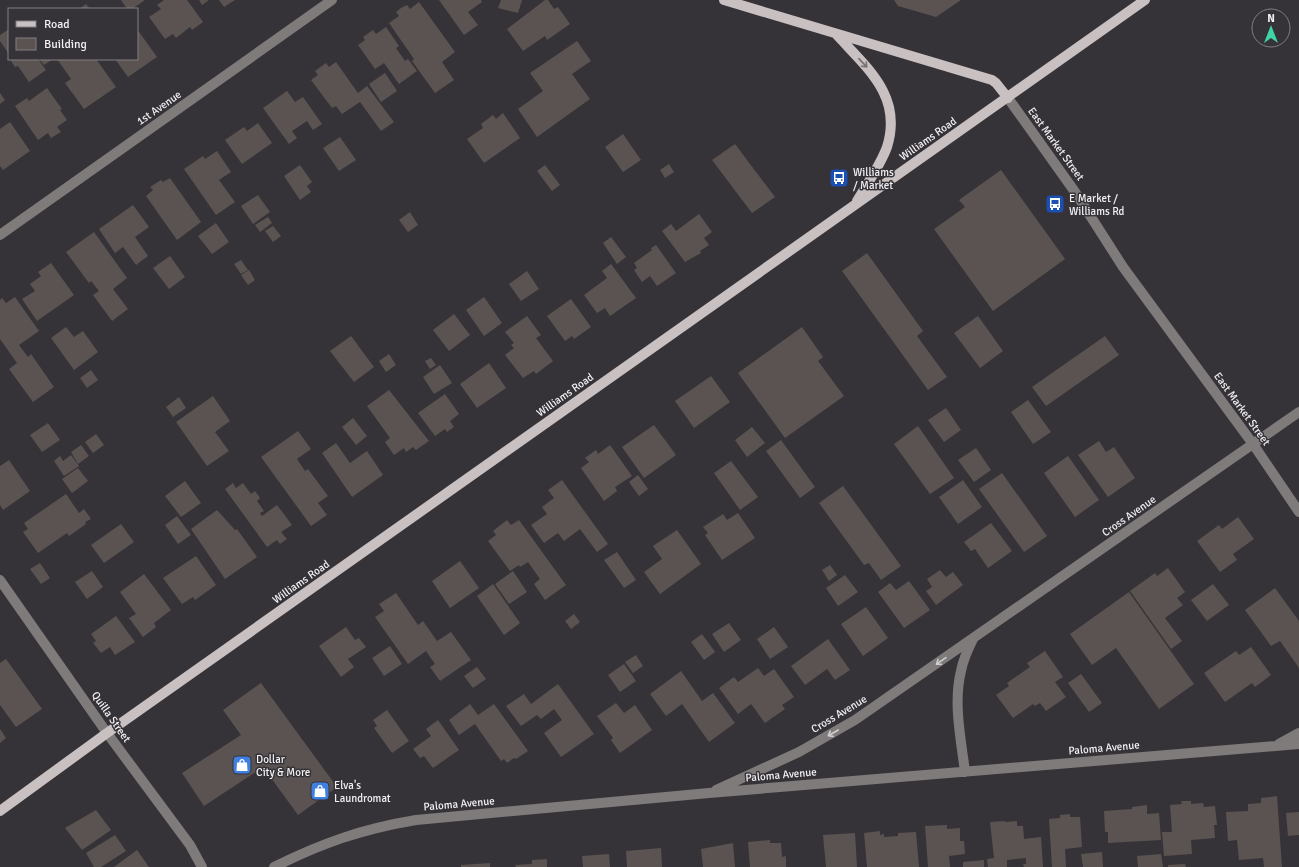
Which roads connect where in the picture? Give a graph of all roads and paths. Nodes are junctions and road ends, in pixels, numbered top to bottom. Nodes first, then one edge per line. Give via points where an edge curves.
1 (332, 0) edge
2 (724, 0) edge
3 (1145, 0) edge
4 (836, 34) junction
5 (1008, 98) junction
6 (856, 205) junction
7 (0, 235) edge
8 (1299, 412) edge
9 (1253, 444) junction
10 (1299, 512) edge
11 (0, 580) edge
12 (973, 639) junction
13 (107, 733) junction
14 (1299, 733) edge
15 (1299, 744) edge
16 (1274, 746) junction
17 (965, 772) junction
18 (709, 793) junction
19 (0, 811) edge
20 (202, 867) edge
21 (274, 867) edge

1 - 7 street, 1st Avenue
2 - 4 main road, East Market Street
3 - 5 main road, Williams Road
4 - 5 main road, East Market Street via 992,80
4 -> 6 main road via 880,84 891,115 886,148
5 - 6 main road, Williams Road
5 - 9 street, East Market Street via 1076,192 1123,267
6 - 13 main road, Williams Road
8 - 9 street, Cross Avenue
9 - 10 street, East Market Street
9 - 12 street, Cross Avenue
11 - 13 street, Quilla Street
12 - 17 street via 959,682 959,728
12 -> 18 street, Cross Avenue via 832,734
13 - 19 main road, Williams Road
13 - 20 street, Quilla Street via 190,845
14 - 16 street
15 - 16 street, Paloma Avenue
16 - 17 street, Paloma Avenue
17 - 18 street, Paloma Avenue
18 - 21 street, Paloma Avenue via 400,823 332,840

